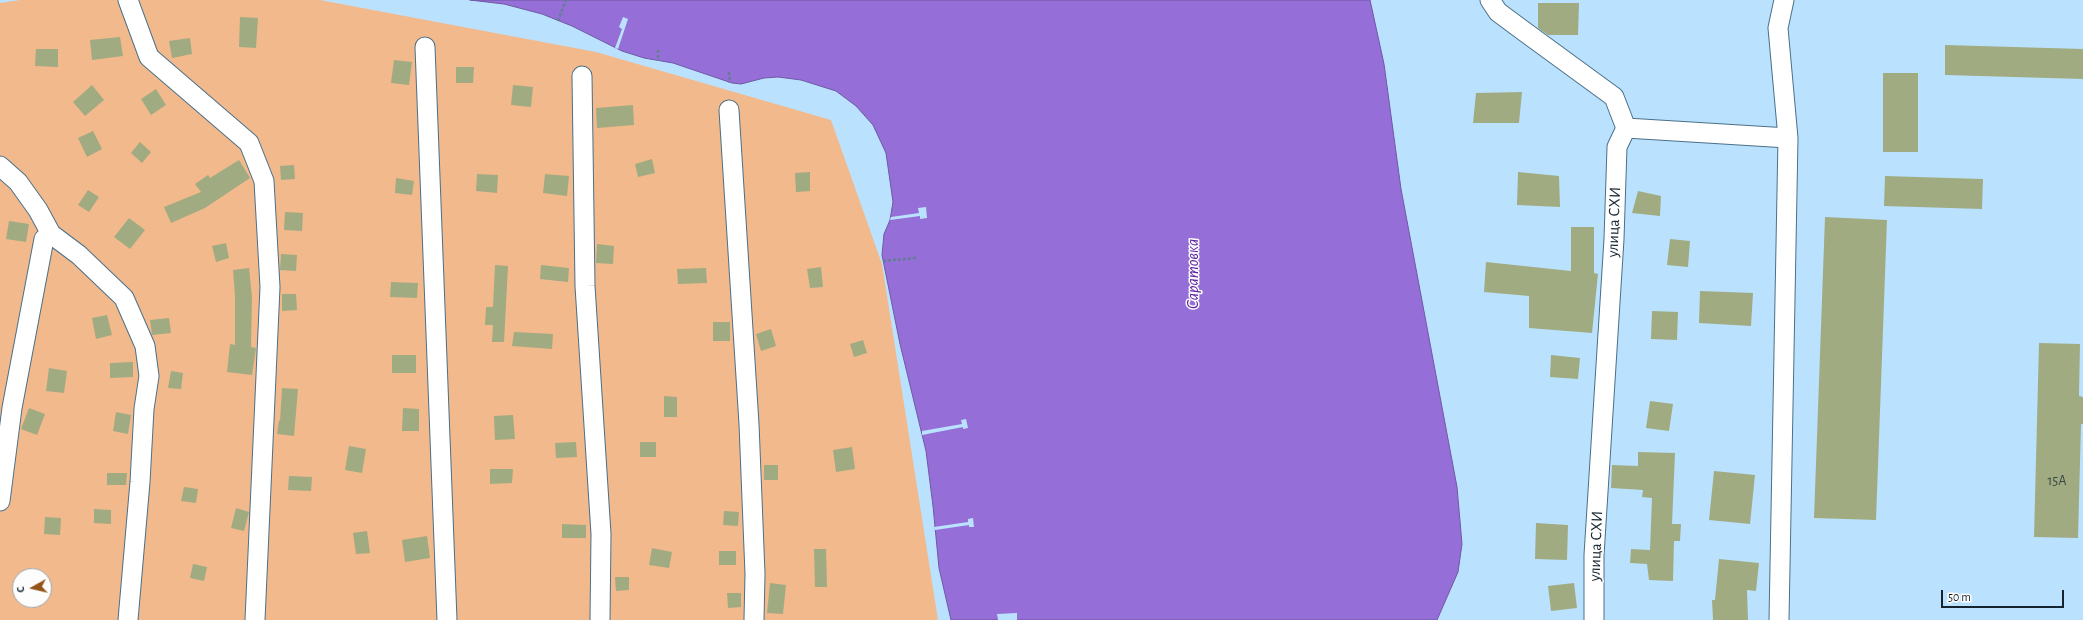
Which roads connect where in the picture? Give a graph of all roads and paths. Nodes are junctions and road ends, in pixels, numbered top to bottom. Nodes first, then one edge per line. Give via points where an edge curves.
1 (128, 0) edge
2 (566, 0) edge
3 (1490, 0) edge
4 (1784, 0) edge
5 (558, 21) dead end
6 (425, 47) dead end
7 (658, 50) dead end
8 (658, 61) dead end
9 (729, 72) dead end
10 (582, 76) dead end
11 (730, 83) dead end
12 (729, 110) dead end
13 (1626, 128) junction
14 (1788, 138) junction
15 (0, 166) edge
16 (51, 234) junction
17 (916, 258) dead end
18 (883, 261) dead end
19 (0, 501) edge
20 (128, 620) edge
21 (255, 620) edge
22 (447, 620) edge
23 (600, 620) edge
24 (754, 620) edge
25 (1594, 620) edge
26 (1779, 620) edge

1 - 21 street via 149,57 250,143 264,181 270,287
2 - 5 path
3 - 13 street via 1498,12 1614,97
4 - 14 street via 1778,28
6 - 22 street
7 - 8 path
9 - 11 path
10 - 23 street via 585,286 601,534
12 - 24 street via 749,424 755,574
13 - 14 street
13 - 25 street, улица СХИ via 1617,147 1614,239 1594,555
14 - 26 street
15 - 16 street via 18,182
16 - 19 street via 44,239 41,254 12,408
16 - 20 street via 124,298 145,346 149,376 144,409
17 - 18 path

